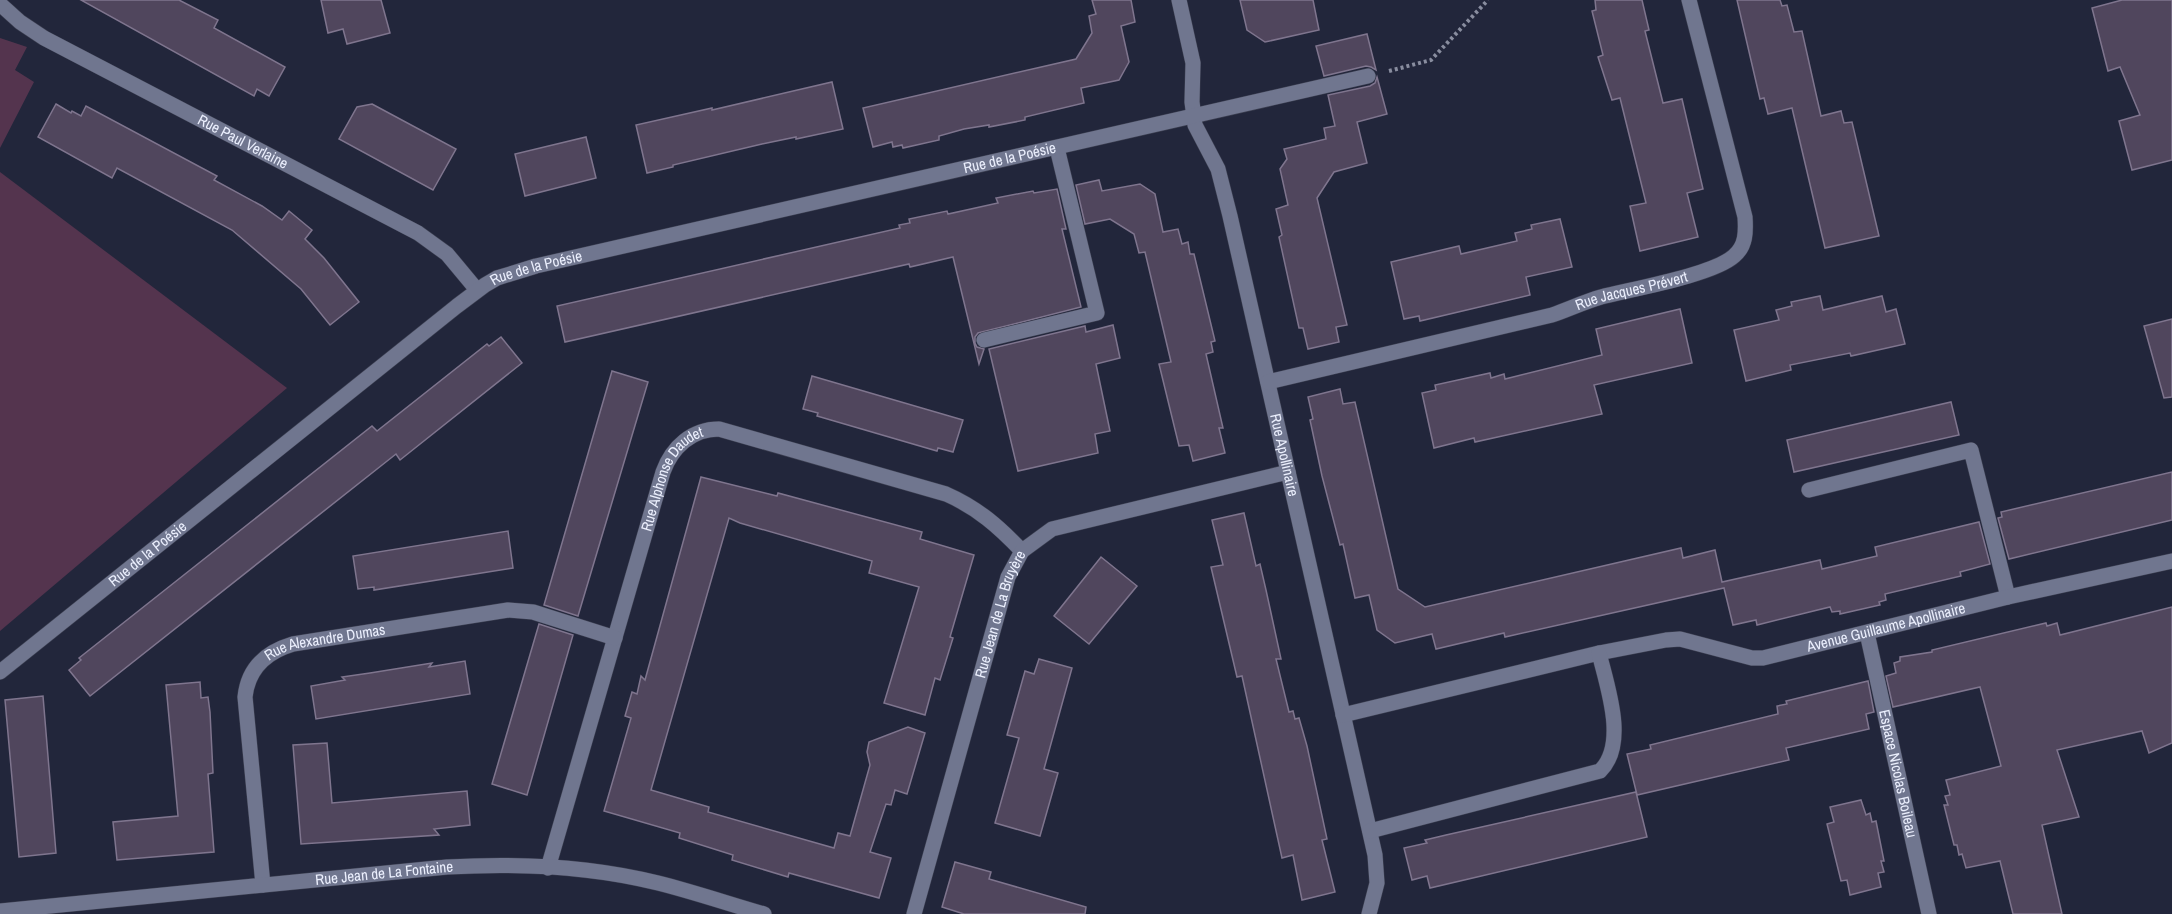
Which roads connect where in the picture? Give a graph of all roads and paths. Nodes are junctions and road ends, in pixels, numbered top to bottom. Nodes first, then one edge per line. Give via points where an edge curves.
1 (1179, 0) edge
2 (1488, 0) edge
3 (1689, 0) edge
4 (0, 4) edge
5 (1368, 76) joint
6 (1193, 115) junction
7 (1057, 148) junction
8 (477, 291) junction
9 (984, 340) dead end
10 (1268, 382) junction
11 (1288, 472) junction
12 (1809, 490) dead end
13 (1022, 551) junction
14 (2172, 561) edge
15 (2008, 597) junction
16 (1867, 633) junction
17 (615, 638) junction
18 (1599, 653) junction
19 (0, 672) edge
20 (1343, 715) junction
21 (1370, 831) junction
22 (548, 868) junction
23 (263, 885) junction
24 (0, 911) edge
25 (764, 914) edge
26 (914, 914) edge
27 (1369, 914) edge
28 (1929, 914) edge

1 - 6 street, Rue Apollinaire via 1193,63
2 - 5 path via 1431,60
3 - 10 street, Rue Jacques Prévert via 1745,217 1745,238 1734,257 1711,269 1597,298 1552,315
4 - 8 street, Rue Paul Verlaine via 45,38 418,233 447,254
5 - 6 street, Rue de la Poésie
6 - 7 street, Rue de la Poésie
6 - 10 street, Rue Apollinaire via 1221,180
7 - 8 street, Rue de la Poésie via 536,266 498,278
7 - 9 street via 1097,313
8 - 19 street, Rue de la Poésie
10 - 11 street, Rue Apollinaire
11 - 13 street, Rue Jean de La Bruyère via 1052,529
11 - 20 street, Rue Apollinaire
12 - 15 street via 1971,450
13 - 17 street, Rue Alphonse Daudet via 987,516 946,494 710,429 688,438 668,460
13 - 26 street, Rue Jean de La Bruyère via 1008,578
14 - 15 street, Avenue Guillaume Apollinaire
15 - 16 street, Avenue Guillaume Apollinaire
16 - 18 street, Avenue Guillaume Apollinaire via 1763,658 1740,656 1680,639
16 - 28 street, Espace Nicolas Boileau
17 - 22 street, Rue Alphonse Daudet
17 - 23 street, Rue Alexandre Dumas via 533,612 508,610 293,644 270,653 249,678 245,697
18 - 20 street, Avenue Guillaume Apollinaire
18 - 21 street via 1614,725 1609,759 1600,771
20 - 21 street, Rue Apollinaire
21 - 27 street, Rue Apollinaire via 1377,868
22 - 23 street, Rue Jean de La Fontaine via 465,866
22 - 25 street, Rue Jean de La Fontaine via 638,879
23 - 24 street, Rue Jean de La Fontaine

